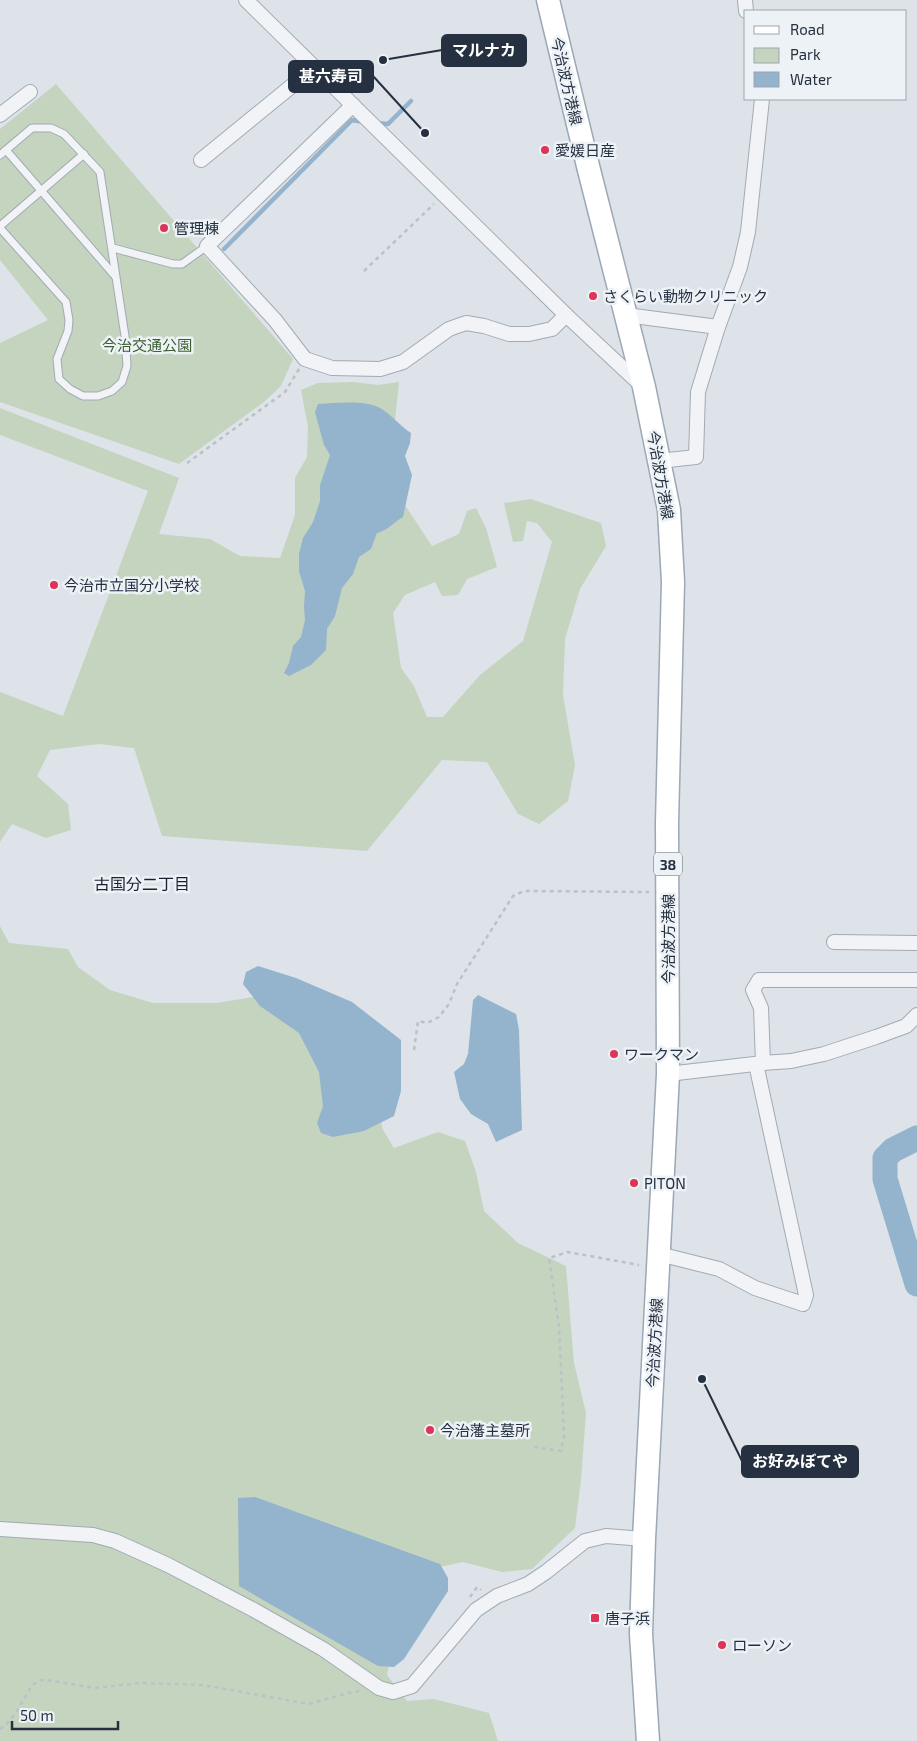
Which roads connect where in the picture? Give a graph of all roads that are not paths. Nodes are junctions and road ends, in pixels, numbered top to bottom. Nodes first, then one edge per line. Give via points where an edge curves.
1 (246, 0) edge
2 (548, 0) edge
3 (315, 67) junction
4 (30, 92) dead end
5 (762, 100) edge
6 (353, 105) junction
7 (0, 115) edge
8 (3, 152) edge
9 (84, 154) junction
10 (200, 160) dead end
11 (42, 190) junction
12 (0, 227) edge
13 (207, 246) junction
14 (113, 248) junction
15 (115, 276) junction
16 (566, 315) junction
17 (626, 315) junction
18 (718, 328) junction
19 (644, 387) junction
20 (659, 461) junction
21 (834, 942) dead end
22 (917, 944) edge
23 (917, 980) edge
24 (917, 1015) edge
25 (760, 1064) junction
26 (668, 1074) junction
27 (658, 1261) junction
28 (0, 1528) edge
29 (644, 1539) junction
30 (648, 1741) edge

1 - 3 street
2 - 17 main road, 今治波方港線 / 38
3 - 6 street
3 - 10 street
4 - 7 street
5 - 18 street via 748,232 740,267
6 - 13 street
6 - 16 street
8 - 9 lane via 32,128 51,128 64,134
8 - 11 lane
9 - 11 lane
9 - 14 lane via 100,172
11 - 12 lane
11 - 15 lane
12 - 15 lane via 66,302 68,331 57,359 59,379 84,396 112,391 122,382 127,366
13 - 14 lane via 182,264
13 - 16 street via 275,320 305,360 332,368 380,369 403,362 450,329 466,323 509,334 528,334 552,329
14 - 15 lane
16 - 19 street
17 - 18 street
17 - 19 main road, 今治波方港線 / 38
18 - 20 street via 698,392 696,457
19 - 20 main road, 今治波方港線 / 38
20 - 26 main road, 今治波方港線 / 38 via 669,510 673,582 667,823
21 - 22 street
23 - 25 street via 759,980 753,990 761,1008
24 - 25 street via 906,1026 824,1054
25 - 26 street
25 - 27 street via 806,1295 803,1304 755,1288 719,1269
26 - 27 main road, 今治波方港線 / 38
27 - 29 main road, 今治波方港線 / 38
28 - 29 street via 93,1535 115,1541 254,1610 323,1649 379,1688 394,1692 412,1686 476,1610 497,1596 528,1584 585,1542 606,1536
29 - 30 main road, 今治波方港線 / 38 via 641,1634

